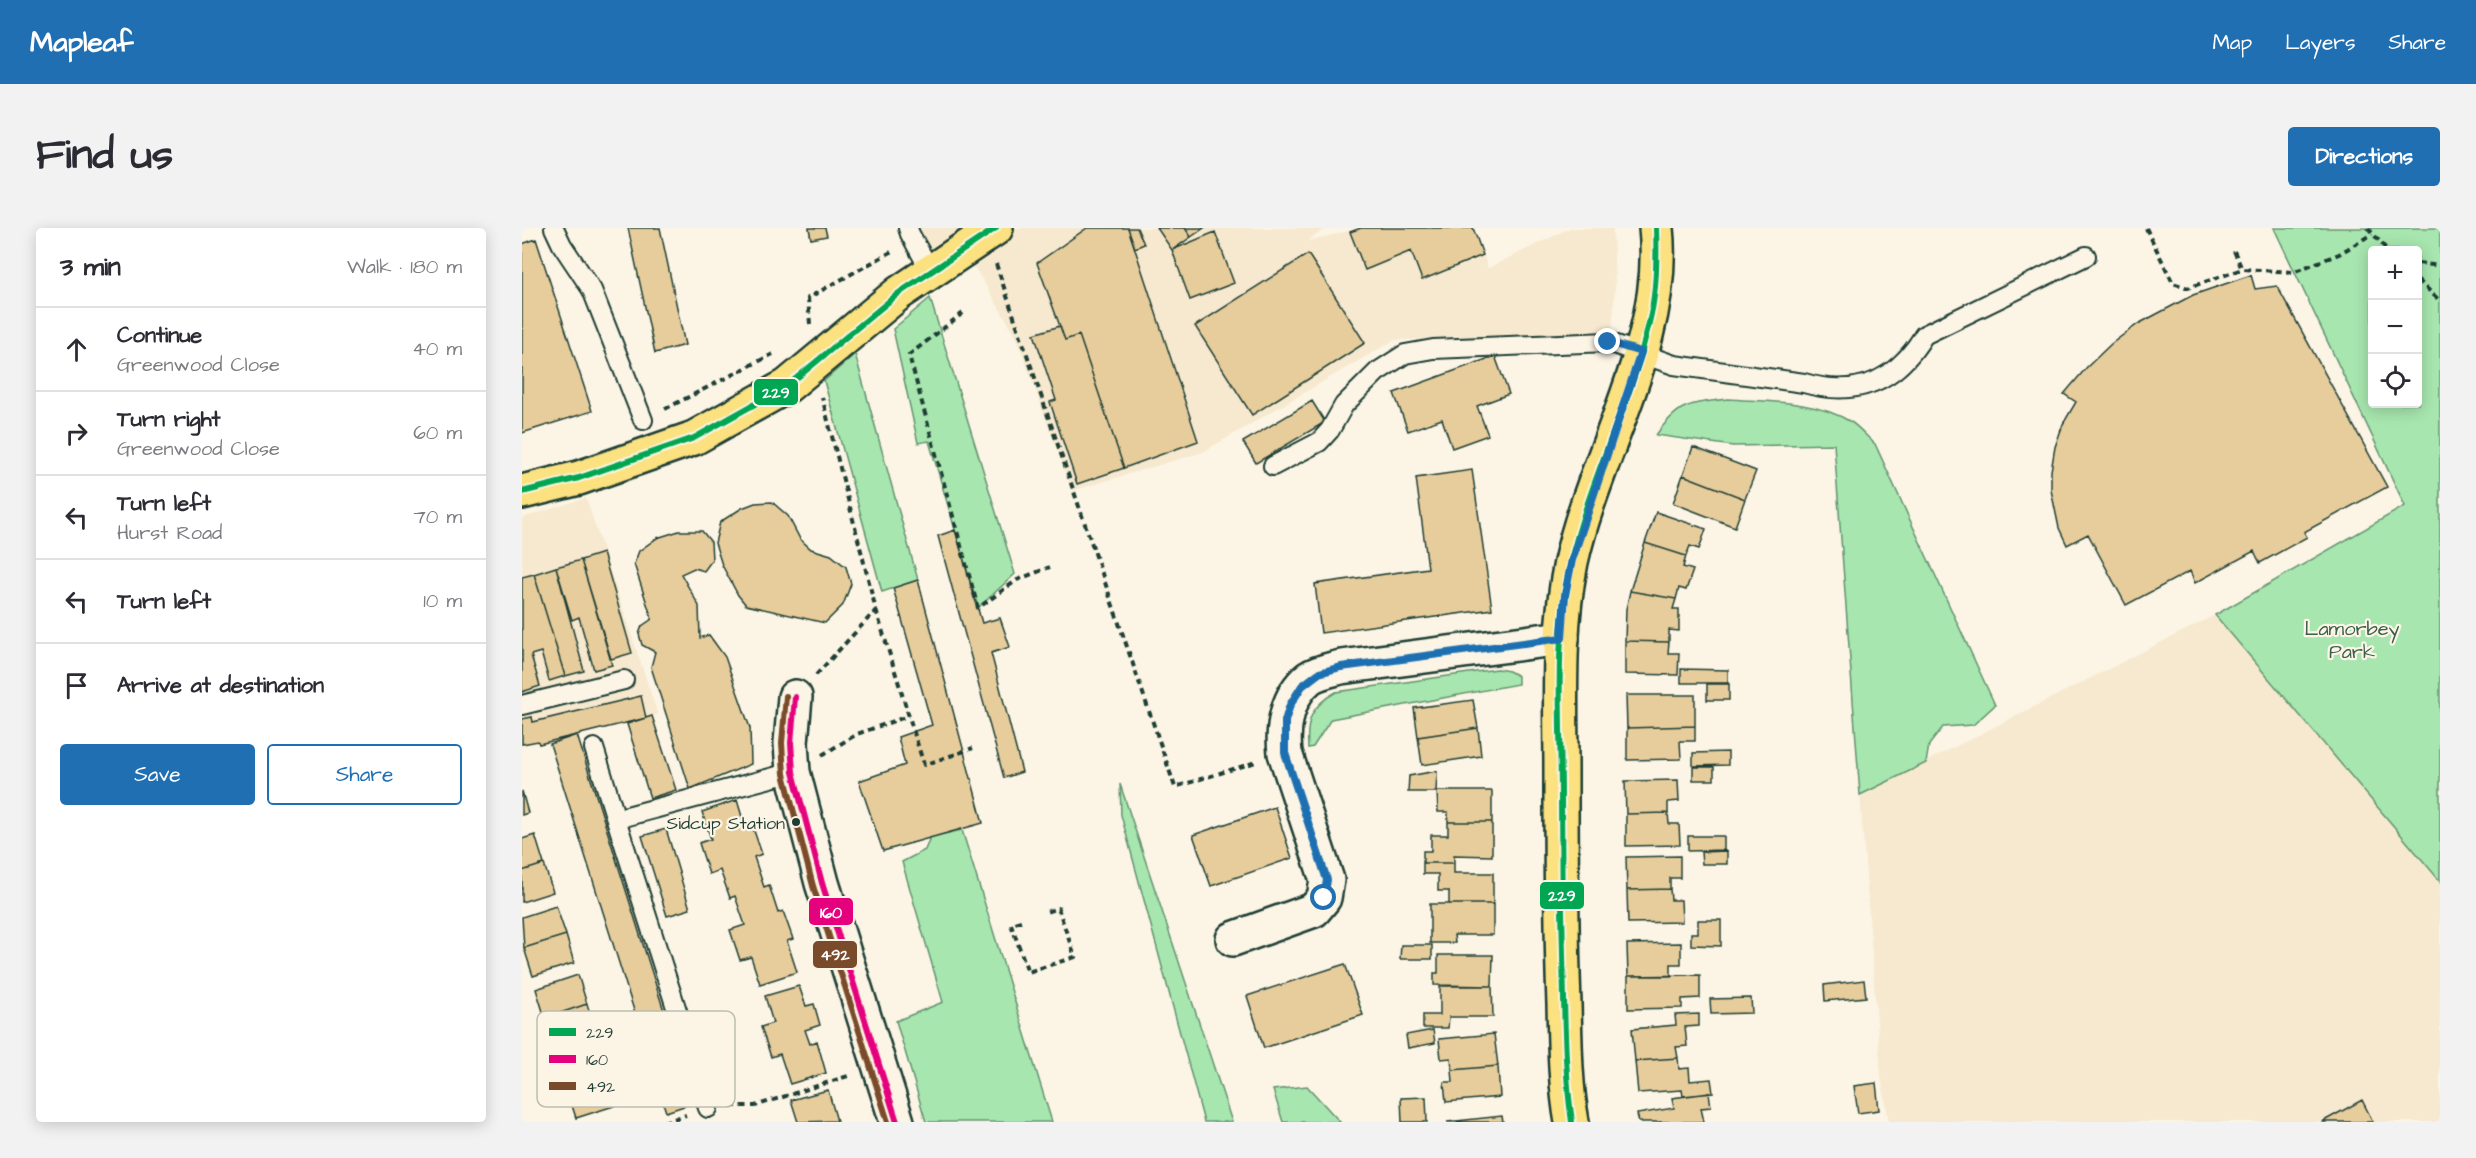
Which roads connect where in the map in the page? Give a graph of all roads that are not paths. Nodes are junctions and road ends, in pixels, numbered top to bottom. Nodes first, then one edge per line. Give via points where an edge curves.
1 (554, 228) edge
2 (1656, 228) edge
3 (991, 232) edge
4 (911, 234) edge
5 (2086, 256) dead end
6 (931, 272) junction
7 (1641, 352) junction
8 (643, 420) road end
9 (1273, 466) dead end
10 (522, 492) edge
11 (1562, 638) junction
12 (624, 680) dead end
13 (795, 697) road end
14 (522, 705) edge
15 (594, 748) dead end
16 (793, 772) junction
17 (616, 819) junction
18 (1233, 939) dead end
19 (677, 1011) edge
20 (897, 1122) edge
21 (1572, 1122) edge

1 - 8 lane via 592,290
2 - 7 main road via 1655,294
3 - 6 main road
4 - 6 lane
5 - 7 lane via 1924,335 1901,366 1885,377 1854,388 1822,388 1674,365
6 - 10 main road via 810,350 787,386 694,438 579,478
7 - 9 lane via 1608,342 1433,349 1405,354 1377,372 1344,405 1319,442
7 - 11 main road via 1574,552
11 - 18 street via 1341,667 1319,673 1302,686 1285,721 1285,753 1327,880 1324,898 1314,910
11 - 21 main road via 1562,949
12 - 14 lane
13 - 16 street
15 - 17 lane
16 - 17 lane
16 - 20 street via 822,883
17 - 19 lane

